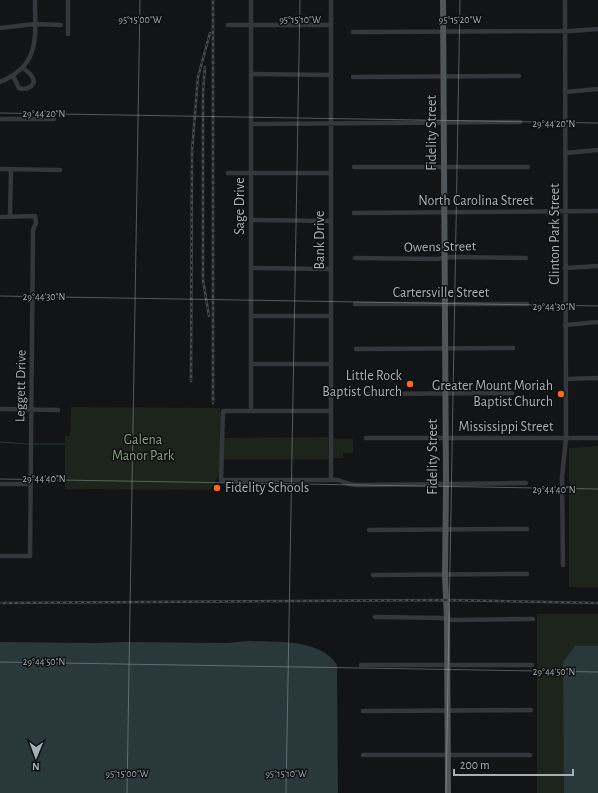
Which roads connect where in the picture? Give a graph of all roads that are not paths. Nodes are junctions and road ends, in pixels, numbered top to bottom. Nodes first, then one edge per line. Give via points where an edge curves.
1 (35, 0) edge
2 (68, 0) edge
3 (251, 0) edge
4 (331, 0) edge
5 (443, 0) edge
6 (565, 0) edge
7 (35, 24) junction
8 (61, 25) dead end
9 (228, 25) dead end
10 (251, 26) junction
11 (331, 26) junction
12 (0, 28) edge
13 (598, 29) edge
14 (565, 31) junction
15 (353, 32) dead end
16 (443, 32) junction
17 (68, 34) dead end
18 (23, 68) junction
19 (251, 74) junction
20 (330, 75) junction
21 (13, 76) junction
22 (519, 76) dead end
23 (353, 77) dead end
24 (443, 77) junction
25 (0, 82) edge
26 (598, 89) edge
27 (565, 92) junction
28 (0, 119) edge
29 (54, 119) dead end
30 (443, 122) junction
31 (520, 122) dead end
32 (251, 124) junction
33 (331, 124) junction
34 (598, 150) edge
35 (566, 153) junction
36 (354, 167) dead end
37 (444, 167) junction
38 (528, 167) dead end
39 (0, 169) edge
40 (11, 169) junction
41 (60, 170) dead end
42 (228, 173) dead end
43 (251, 173) junction
44 (331, 173) junction
45 (566, 211) junction
46 (598, 211) edge
47 (444, 212) junction
48 (354, 213) dead end
49 (0, 217) edge
50 (10, 217) junction
51 (251, 220) junction
52 (331, 221) junction
53 (355, 258) dead end
54 (444, 258) junction
55 (526, 258) dead end
56 (598, 266) edge
57 (251, 268) junction
58 (566, 268) junction
59 (331, 269) junction
60 (444, 303) junction
61 (355, 304) dead end
62 (527, 304) dead end
63 (251, 316) junction
64 (331, 316) junction
65 (598, 322) edge
66 (565, 325) junction
67 (444, 348) junction
68 (513, 348) dead end
69 (356, 349) dead end
70 (251, 364) junction
71 (331, 364) junction
72 (598, 378) edge
73 (566, 380) junction
74 (512, 393) dead end
75 (365, 394) dead end
76 (445, 394) junction
77 (0, 409) edge
78 (32, 409) junction
79 (58, 410) dead end
80 (251, 411) junction
81 (331, 411) junction
82 (366, 438) dead end
83 (445, 438) junction
84 (566, 438) junction
85 (598, 438) edge
86 (331, 480) junction
87 (526, 483) dead end
88 (0, 484) edge
89 (31, 484) junction
90 (446, 484) junction
91 (445, 529) junction
92 (528, 529) dead end
93 (369, 530) dead end
94 (0, 556) edge
95 (563, 565) dead end
96 (528, 574) dead end
97 (372, 575) dead end
98 (445, 575) junction
99 (375, 617) dead end
100 (447, 619) junction
101 (533, 619) dead end
102 (361, 665) dead end
103 (446, 665) junction
104 (532, 665) dead end
105 (447, 710) junction
106 (531, 710) dead end
107 (363, 711) dead end
108 (363, 755) dead end
109 (448, 755) junction
110 (530, 755) dead end
111 (448, 793) edge

1 - 7 street
2 - 17 street
3 - 10 street, Sage Drive
4 - 11 street, Bank Drive
5 - 16 main road, Fidelity Street
6 - 14 street, Clinton Park Street
7 - 8 street
7 - 12 street
7 - 18 street via 35,43
9 - 10 street
10 - 11 street
10 - 19 street, Sage Drive
11 - 20 street, Bank Drive
13 - 14 street
14 - 16 street
14 - 27 street, Clinton Park Street
15 - 16 street
16 - 24 main road, Fidelity Street
18 - 21 street
18 - 21 street via 32,75 34,82 30,87 19,88
19 - 20 street
19 - 32 street, Sage Drive
20 - 33 street, Bank Drive
21 - 25 street
22 - 24 street
23 - 24 street
24 - 30 main road, Fidelity Street
26 - 27 street
27 - 35 street, Clinton Park Street
28 - 29 street
30 - 31 street
30 - 33 street
30 - 37 main road, Fidelity Street
32 - 33 street
32 - 43 street, Sage Drive
33 - 44 street, Bank Drive
34 - 35 street
35 - 45 street, Clinton Park Street
36 - 37 street
37 - 38 street
37 - 47 main road, Fidelity Street
39 - 40 street
40 - 41 street
40 - 50 street
42 - 43 street
43 - 44 street
43 - 51 street, Sage Drive
44 - 52 street, Bank Drive
45 - 46 street, North Carolina Street
45 - 47 street, North Carolina Street
45 - 58 street, Clinton Park Street
47 - 48 street, North Carolina Street
47 - 54 main road, Fidelity Street
49 - 50 street
50 - 78 street, Leggett Drive via 35,216 36,223 33,230
51 - 52 street
51 - 57 street, Sage Drive
52 - 59 street, Bank Drive
53 - 54 street, Owens Street
54 - 55 street, Owens Street
54 - 60 main road, Fidelity Street
56 - 58 street
57 - 59 street
57 - 63 street, Sage Drive
58 - 66 street, Clinton Park Street
59 - 64 street, Bank Drive
60 - 61 street, Cartersville Street
60 - 62 street, Cartersville Street
60 - 67 main road, Fidelity Street
63 - 64 street
63 - 70 street, Sage Drive
64 - 71 street, Bank Drive
65 - 66 street
66 - 73 street, Clinton Park Street
67 - 68 street
67 - 69 street
67 - 76 main road, Fidelity Street
70 - 71 street
70 - 80 street, Sage Drive
71 - 81 street, Bank Drive
72 - 73 street
73 - 84 street, Clinton Park Street
74 - 76 street
75 - 76 street
76 - 83 main road, Fidelity Street
77 - 78 street
78 - 79 street
78 - 89 street, Leggett Drive
80 - 81 street
80 - 86 street via 223,411 221,480
81 - 86 street, Bank Drive
82 - 83 street, Mississippi Street
83 - 84 street, Mississippi Street
83 - 90 main road, Fidelity Street
84 - 85 street, Mississippi Street
84 - 95 street, Clinton Park Street via 562,477
86 - 90 street via 356,485
87 - 90 street
88 - 89 street
89 - 94 street, Leggett Drive via 30,556
90 - 91 main road, Fidelity Street
91 - 92 street
91 - 93 street
91 - 98 main road, Fidelity Street
96 - 98 street
97 - 98 street
98 - 100 main road, Fidelity Street
99 - 100 street
100 - 101 street
100 - 103 main road, Fidelity Street
102 - 103 street
103 - 104 street
103 - 105 main road, Fidelity Street
105 - 106 street
105 - 107 street
105 - 109 main road, Fidelity Street
108 - 109 street
109 - 110 street
109 - 111 main road, Fidelity Street

